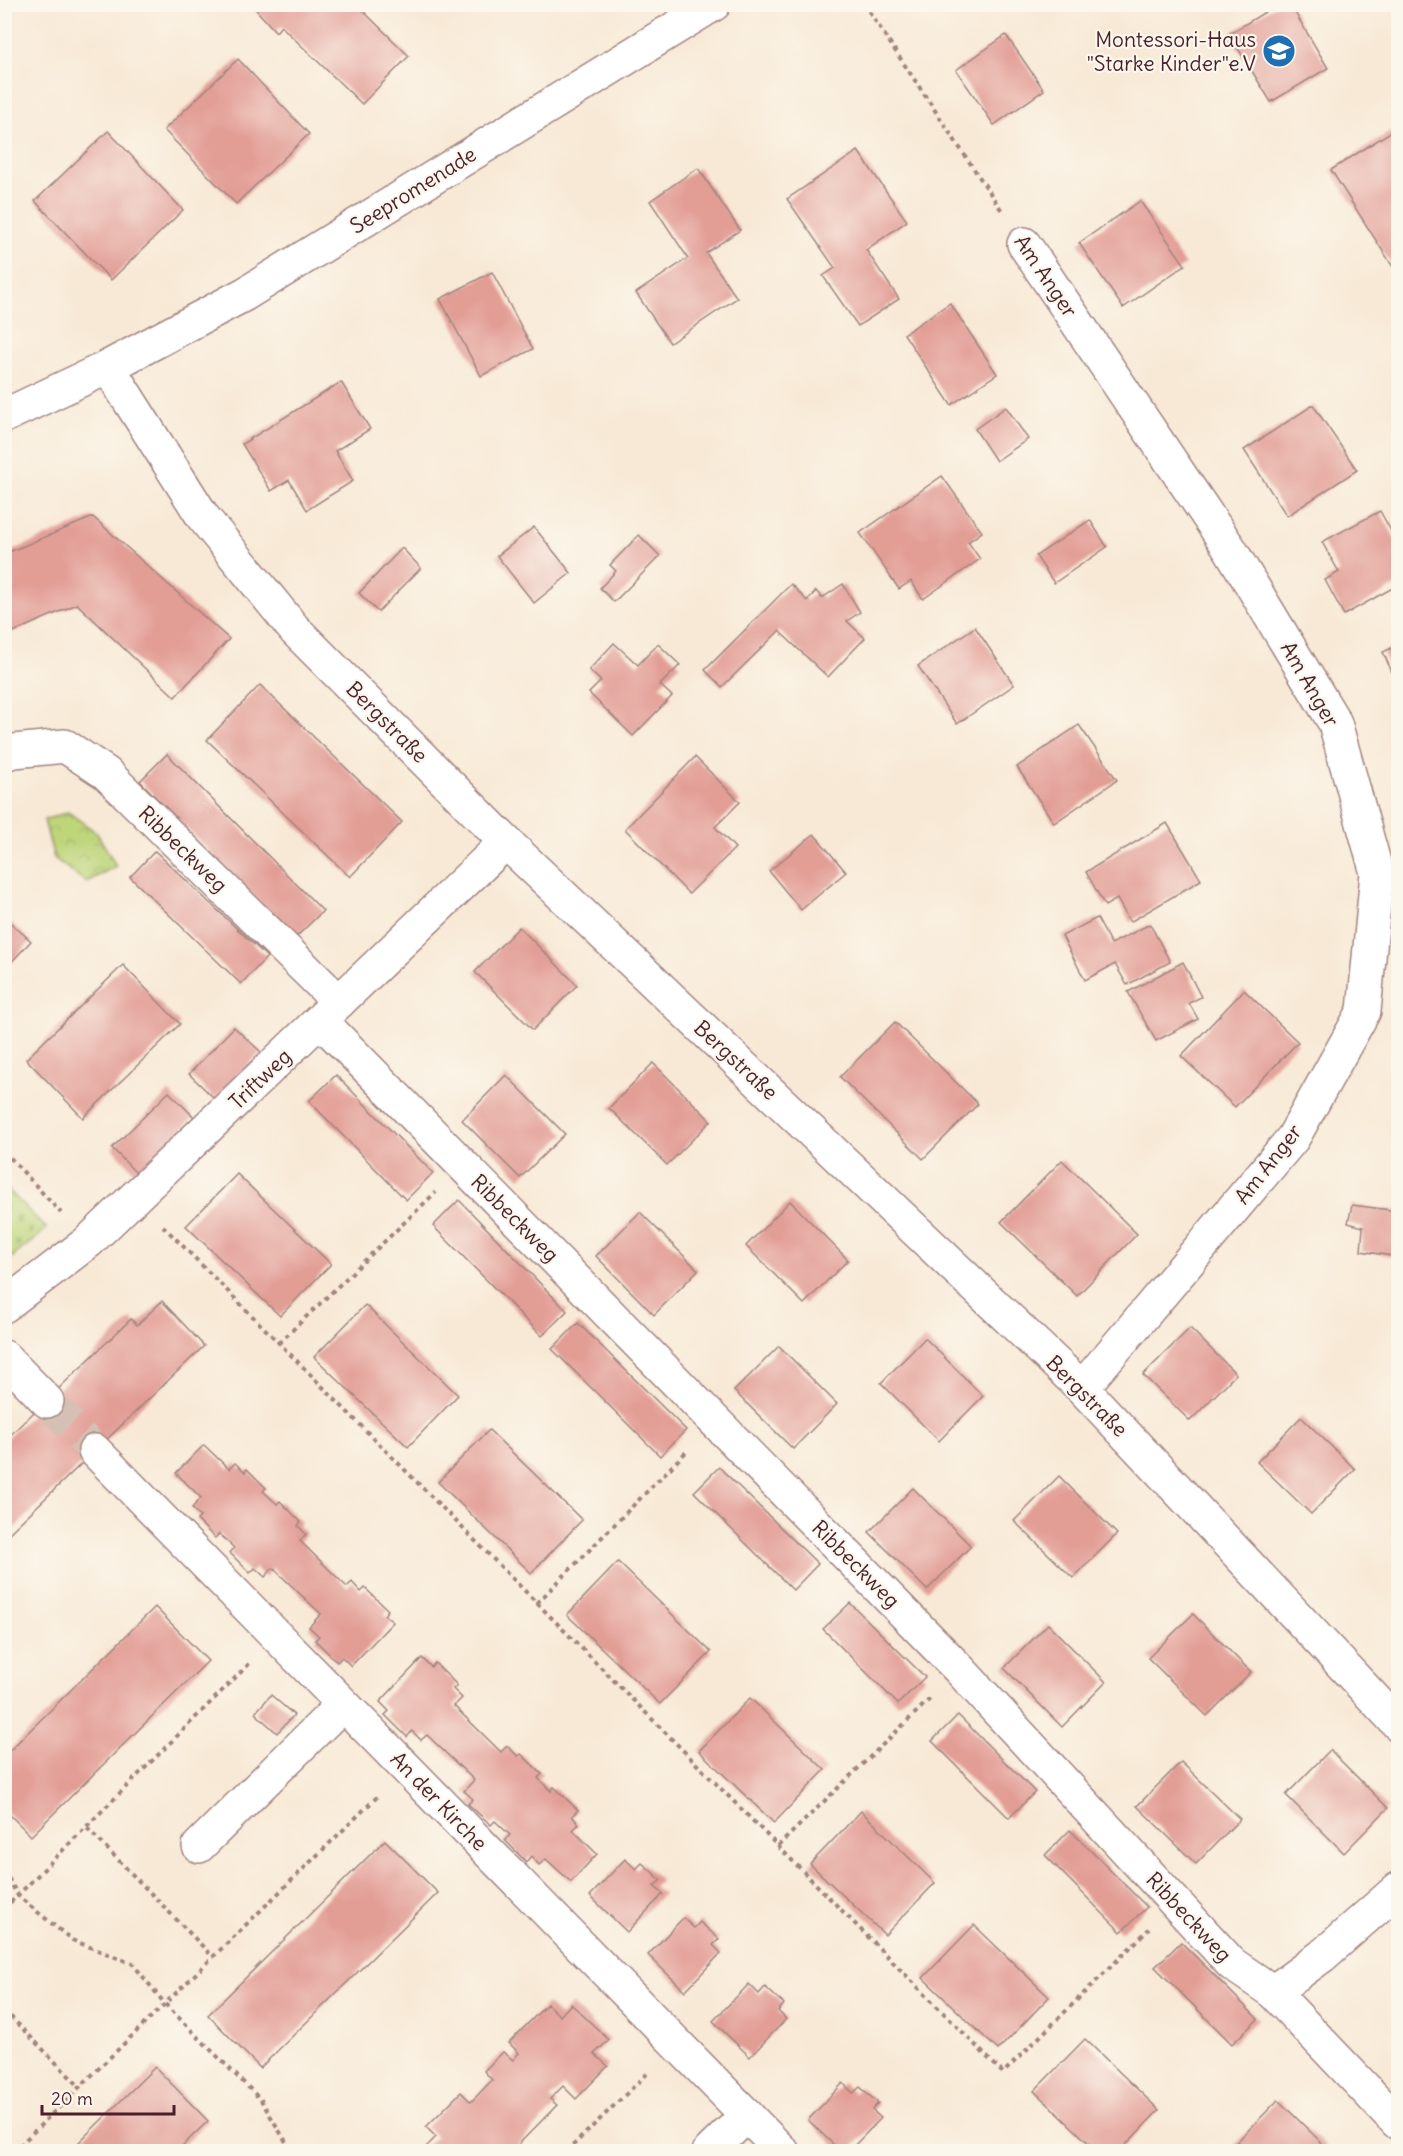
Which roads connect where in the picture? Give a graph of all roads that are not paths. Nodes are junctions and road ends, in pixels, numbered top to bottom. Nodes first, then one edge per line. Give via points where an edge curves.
1 (714, 4) edge
2 (1024, 244) road end
3 (108, 367) junction
4 (4, 416) edge
5 (4, 753) edge
6 (506, 842) junction
7 (330, 1012) junction
8 (4, 1306) edge
9 (1082, 1388) junction
10 (95, 1451) tunnel mouth
11 (343, 1704) junction
12 (1398, 1724) edge
13 (200, 1846) dead end
14 (1398, 1889) edge
15 (1273, 1992) junction
16 (747, 2115) junction
17 (1398, 2123) edge
18 (709, 2151) edge
19 (783, 2151) edge

1 - 3 street, Seepromenade via 245,294
2 - 9 street, Am Anger via 1230,549 1335,723 1377,873 1364,1011 1293,1138
3 - 4 street, Seepromenade
3 - 6 street, Bergstraße via 203,517 295,630
5 - 7 street, Ribbeckweg via 65,746 106,773
6 - 7 street, Triftweg
6 - 9 street, Bergstraße
7 - 8 street, Triftweg via 88,1242
7 - 15 street, Ribbeckweg via 464,1166 960,1670 1232,1964
9 - 12 street, Bergstraße
10 - 11 street, An der Kirche
11 - 13 street
11 - 16 street, An der Kirche
14 - 15 street via 1322,1956
15 - 17 street, Ribbeckweg
16 - 18 street
16 - 19 street, An der Kirche

